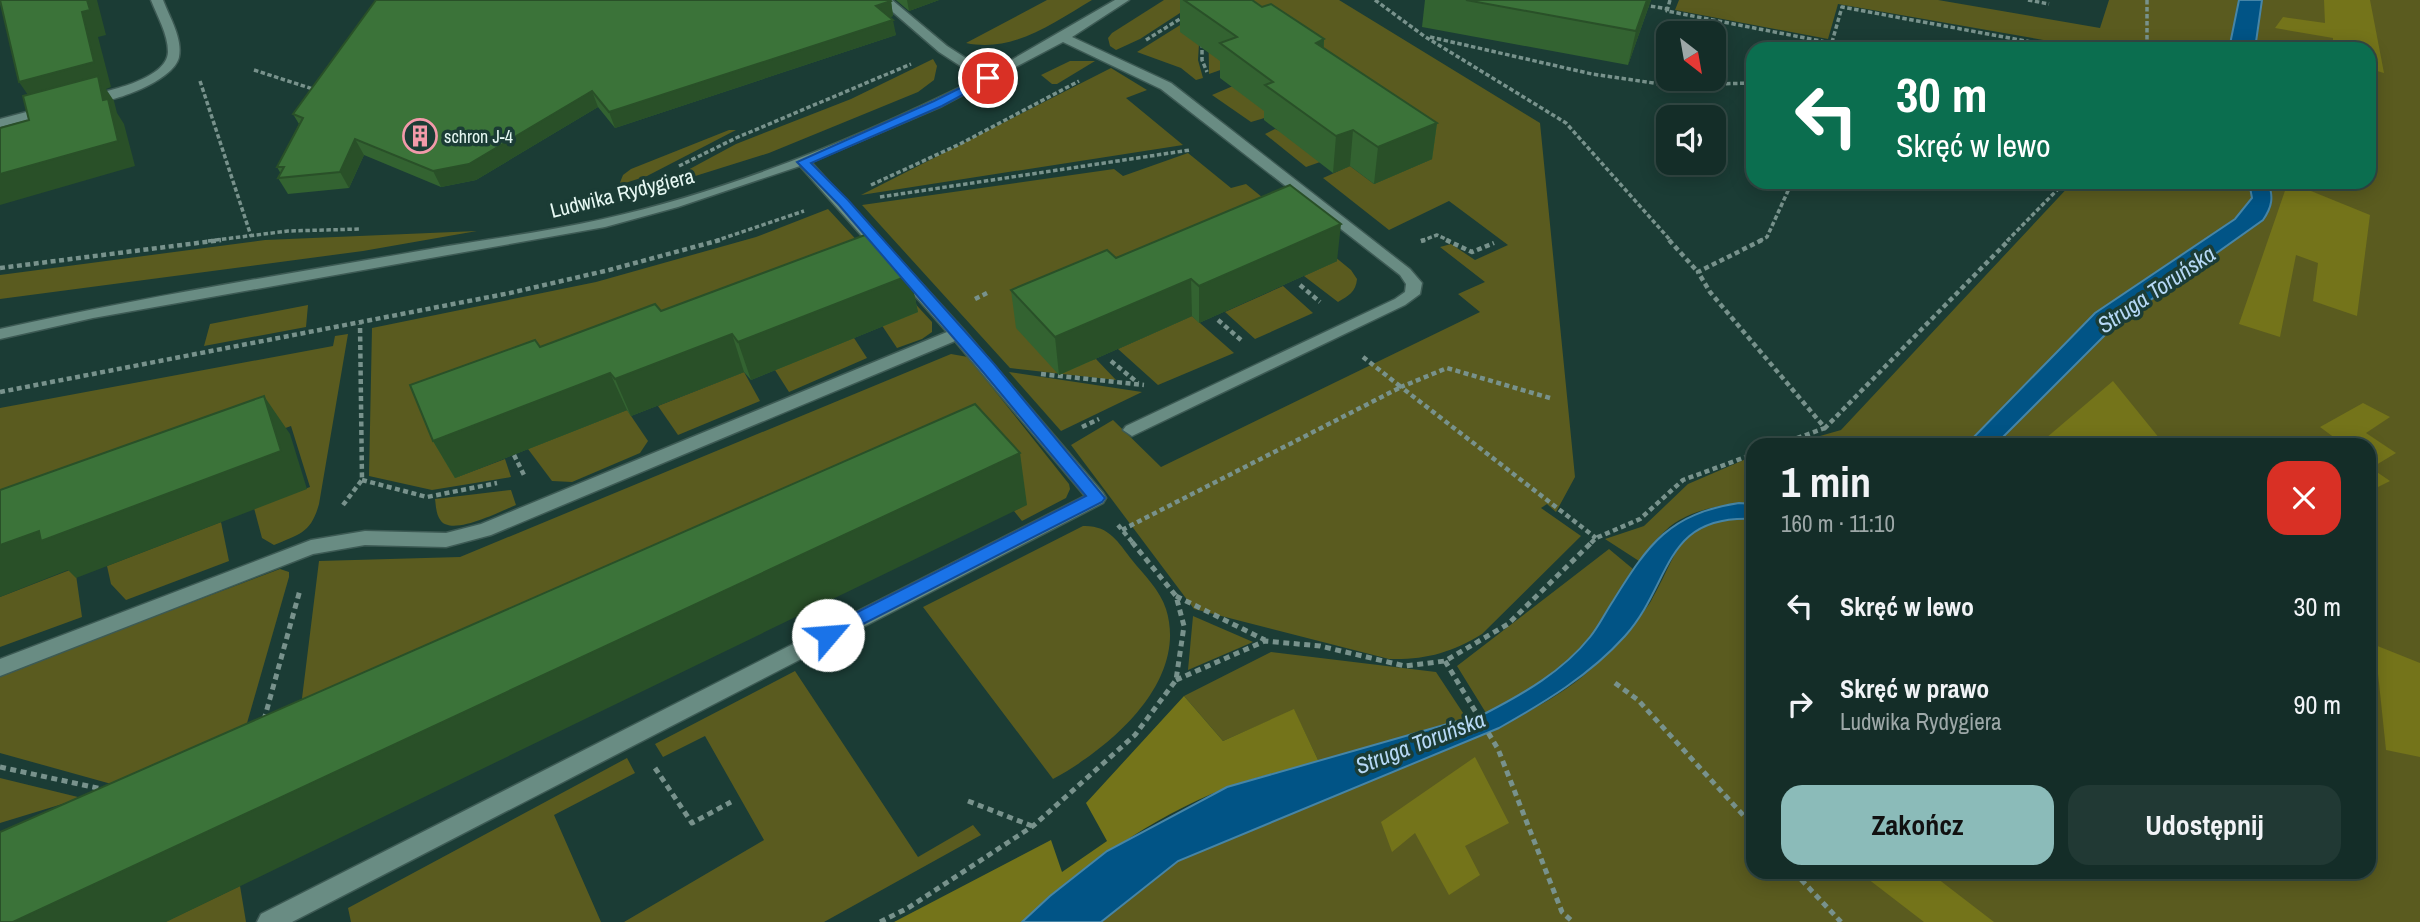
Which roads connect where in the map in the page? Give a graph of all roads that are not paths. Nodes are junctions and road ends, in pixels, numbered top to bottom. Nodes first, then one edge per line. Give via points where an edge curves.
1 (158, 0) edge
2 (886, 0) edge
3 (1123, 0) edge
4 (1063, 38) junction
5 (988, 78) junction
6 (0, 123) edge
7 (803, 162) junction
8 (93, 313) junction
9 (0, 323) edge
10 (0, 334) edge
11 (958, 334) junction
12 (1132, 430) dead end
13 (0, 667) edge
14 (269, 922) edge

1 - 6 street via 174,54 171,65 154,78
2 - 5 street via 943,48
3 - 4 street, Ludwika Rydygiera
4 - 5 street, Ludwika Rydygiera
4 - 12 street via 1166,86 1405,271 1414,283 1412,294 1400,302
5 - 7 street, Ludwika Rydygiera
7 - 8 street, Ludwika Rydygiera via 605,223
7 - 11 street
8 - 9 street, Ludwika Rydygiera
8 - 10 street, Ludwika Rydygiera
11 - 13 street via 485,530 446,540 365,538 311,547
11 - 14 street via 1097,498

